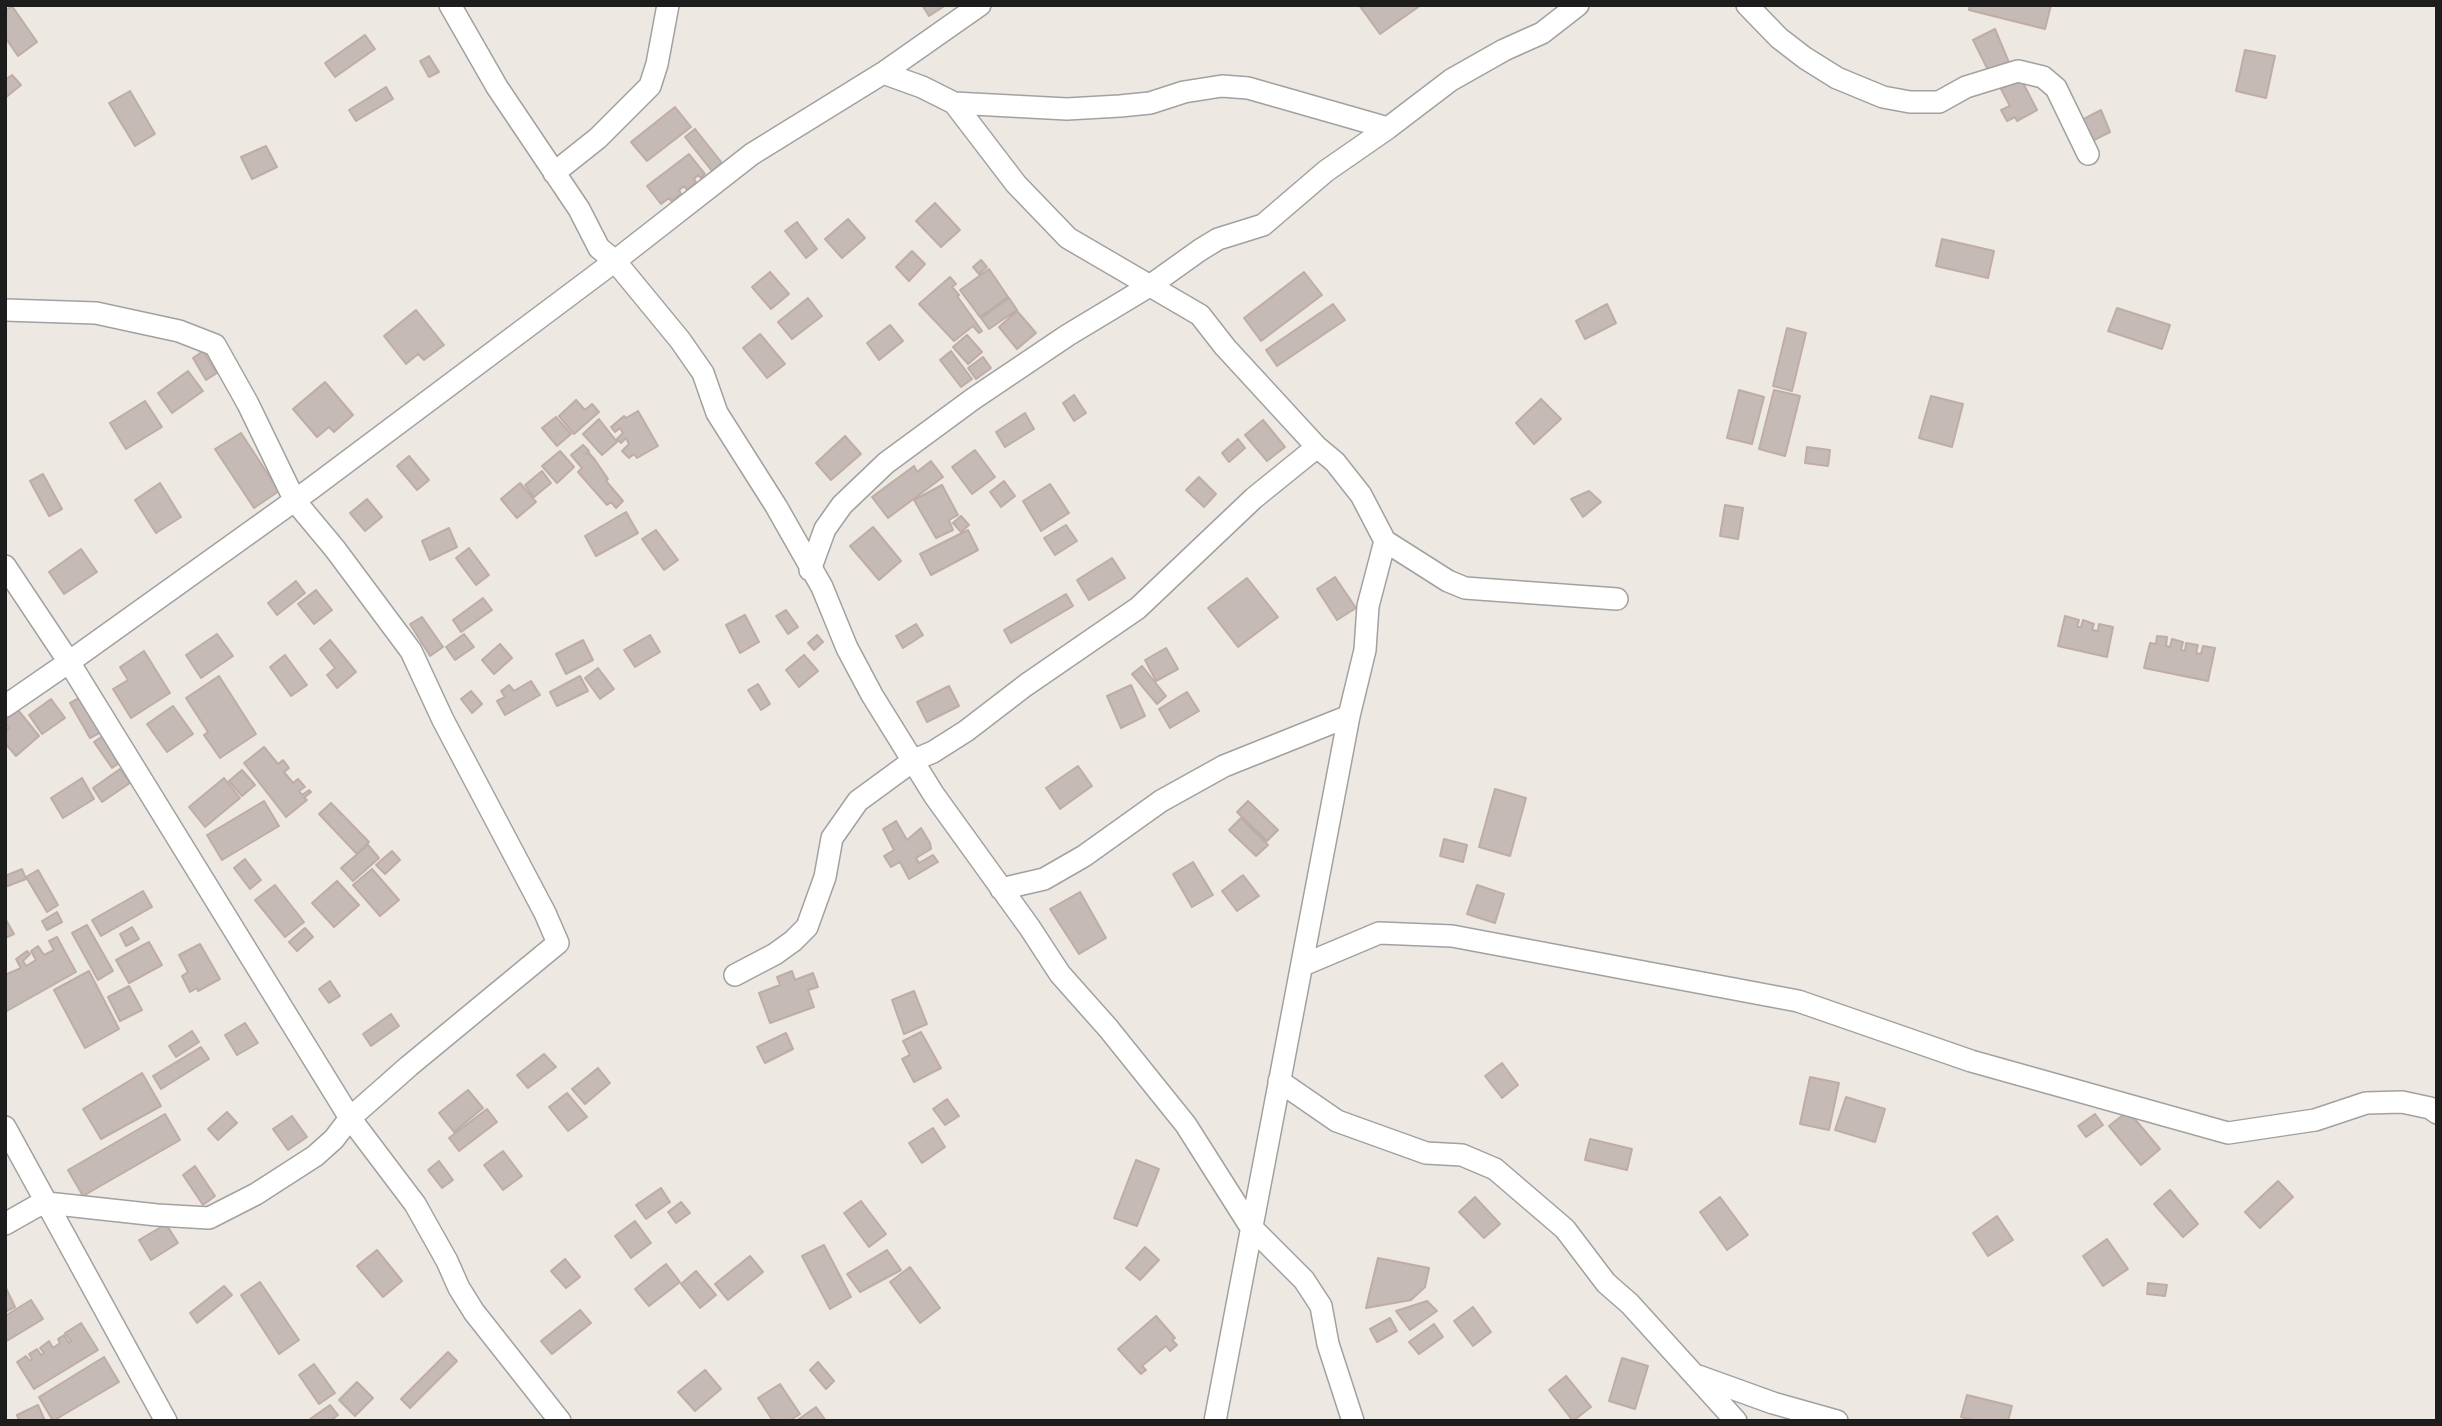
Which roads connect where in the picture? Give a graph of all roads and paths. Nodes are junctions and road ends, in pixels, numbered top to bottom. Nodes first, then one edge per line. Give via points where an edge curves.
1 (450, 5) edge
2 (668, 5) edge
3 (1578, 5) edge
4 (1747, 5) edge
5 (978, 6) edge
6 (883, 74) junction
7 (954, 103) junction
8 (1388, 128) junction
9 (2088, 154) dead end
10 (554, 173) junction
11 (615, 261) junction
12 (1151, 285) junction
13 (5, 310) edge
14 (1317, 447) junction
15 (295, 501) junction
16 (1385, 541) junction
17 (5, 566) edge
18 (810, 570) junction
19 (1617, 599) dead end
20 (69, 662) junction
21 (5, 706) edge
22 (1349, 716) junction
23 (914, 760) junction
24 (1001, 889) junction
25 (1303, 965) junction
26 (735, 975) dead end
27 (1279, 1081) junction
28 (2437, 1113) edge
29 (349, 1118) junction
30 (5, 1127) edge
31 (47, 1203) junction
32 (5, 1224) edge
33 (1251, 1226) junction
34 (1696, 1375) junction
35 (166, 1421) edge
36 (560, 1421) edge
37 (1215, 1421) edge
38 (1353, 1421) edge
39 (1736, 1421) edge
40 (1837, 1421) edge

1 - 10 street
2 - 10 street via 650,86 598,138
3 - 8 street via 1542,33 1451,80
4 - 9 street via 1805,58 1882,97 1939,102 1973,84 2018,71 2043,77 2056,88
5 - 6 street
6 - 7 street
6 - 11 street via 751,154
7 - 8 street via 1107,107 1150,103 1222,86 1248,88
7 - 12 street via 1016,184 1068,238
8 - 12 street via 1326,171 1263,225 1218,239
10 - 11 street via 599,248
11 - 15 street
11 - 18 street via 703,373 717,413
12 - 14 street via 1200,315
12 - 18 street via 1068,335 886,463 842,505 825,529
13 - 15 street via 96,313 179,331 215,345
14 - 16 street via 1362,495
14 - 23 street via 1254,498 1138,608 966,731
15 - 20 street
15 - 29 street via 411,651 558,943
16 - 19 street via 1465,588
16 - 22 street via 1368,606 1365,650
17 - 20 street
18 - 23 street via 872,695
20 - 21 street
20 - 29 street
22 - 24 street via 1224,766 1161,801 1044,879
22 - 25 street
23 - 24 street
23 - 26 street via 858,801 832,838 825,877 807,927 775,954
24 - 33 street via 1060,974 1186,1125
25 - 27 street
25 - 28 street via 1379,933 1452,936 1798,1001 1971,1061 2228,1133 2315,1120 2367,1103 2402,1102
27 - 33 street
27 - 34 street via 1337,1121 1426,1153 1462,1155 1495,1169 1565,1229 1606,1283
29 - 31 street via 315,1156 209,1218
29 - 36 street via 415,1204 474,1312
30 - 31 street
31 - 32 street
31 - 35 street
33 - 37 street
33 - 38 street via 1304,1280 1321,1306
34 - 39 street
34 - 40 street

